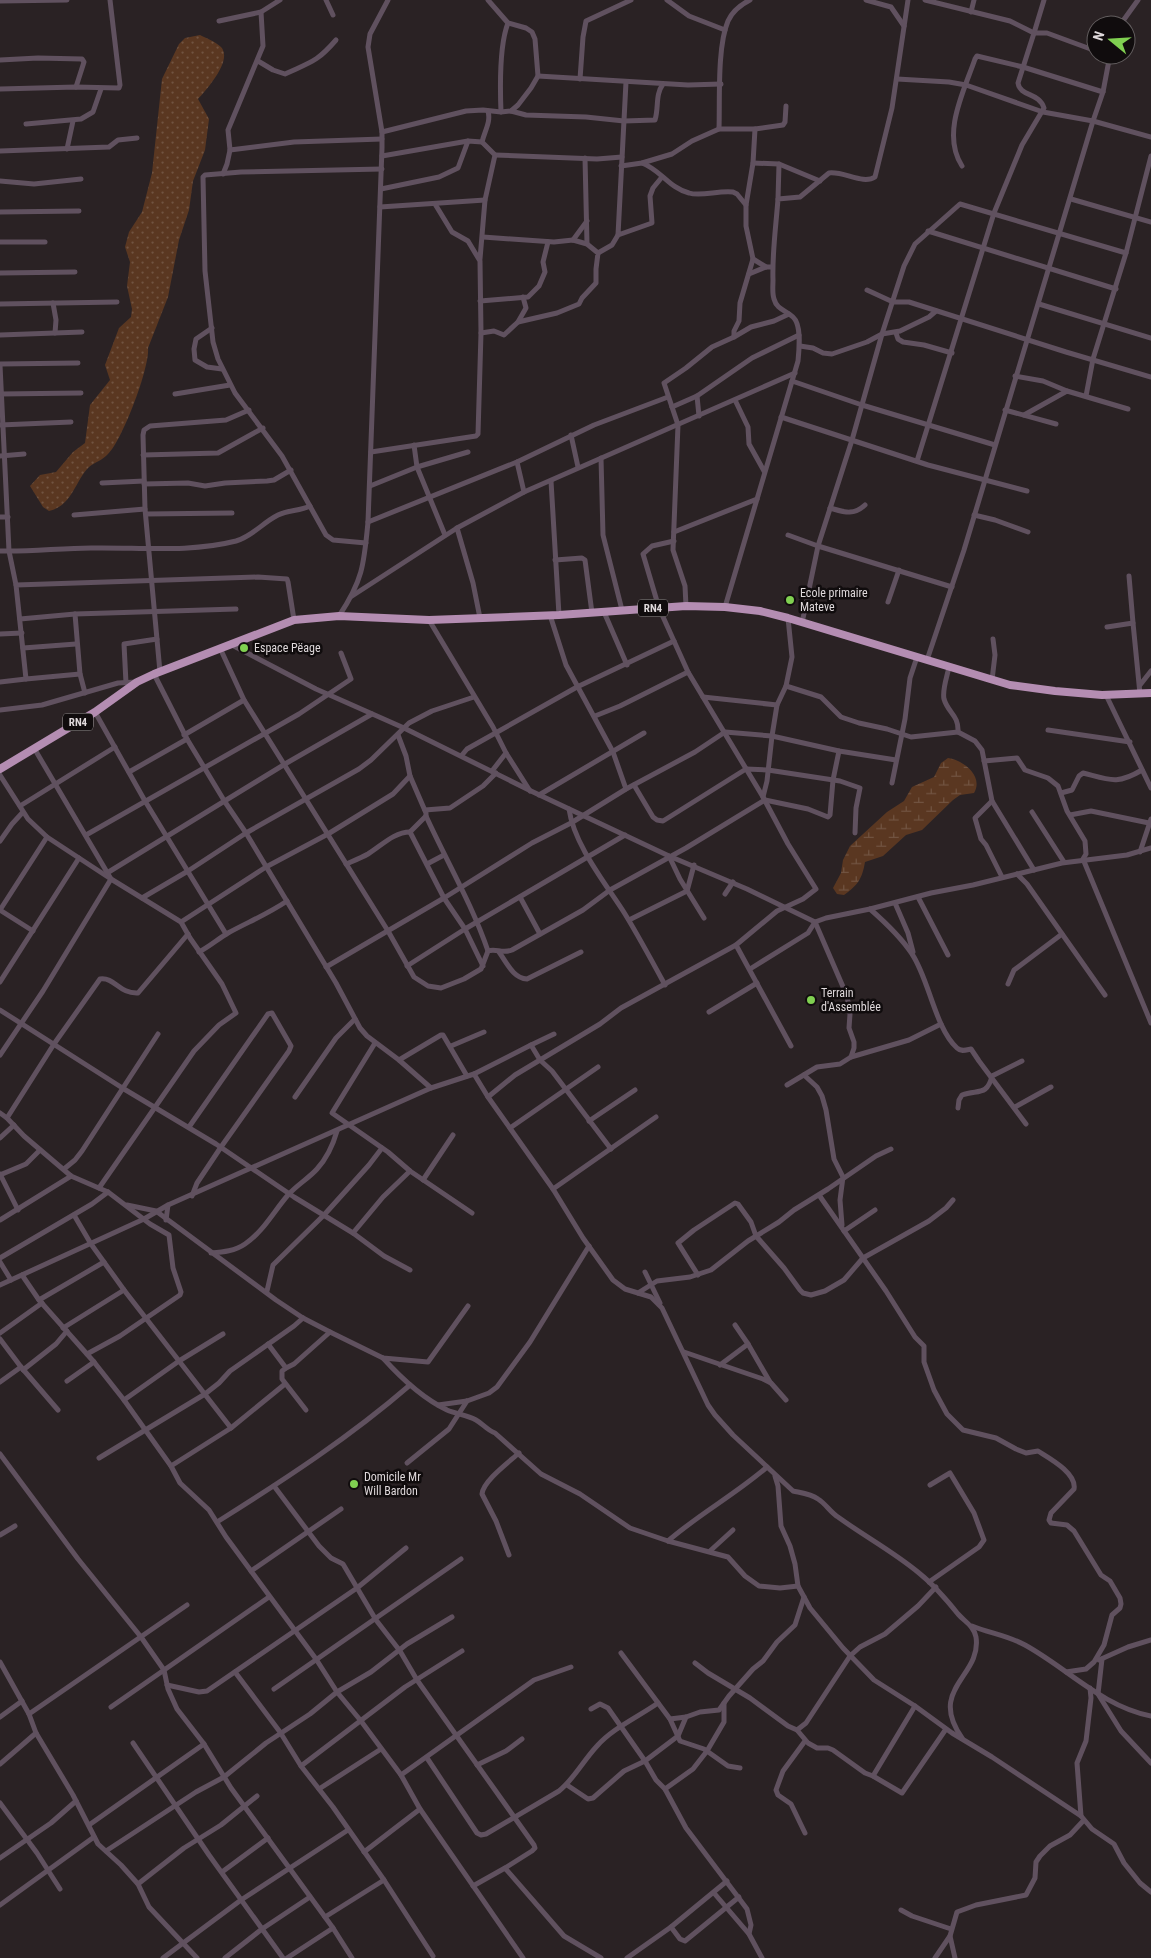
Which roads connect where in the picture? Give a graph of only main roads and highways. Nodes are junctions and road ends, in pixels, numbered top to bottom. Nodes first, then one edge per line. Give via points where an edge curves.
1 (1151, 693) edge
2 (0, 769) edge

1 - 2 highway, RN4 via 1106,695 1018,686 788,618 725,607 686,606 429,620 338,616 294,620 137,682 95,712

